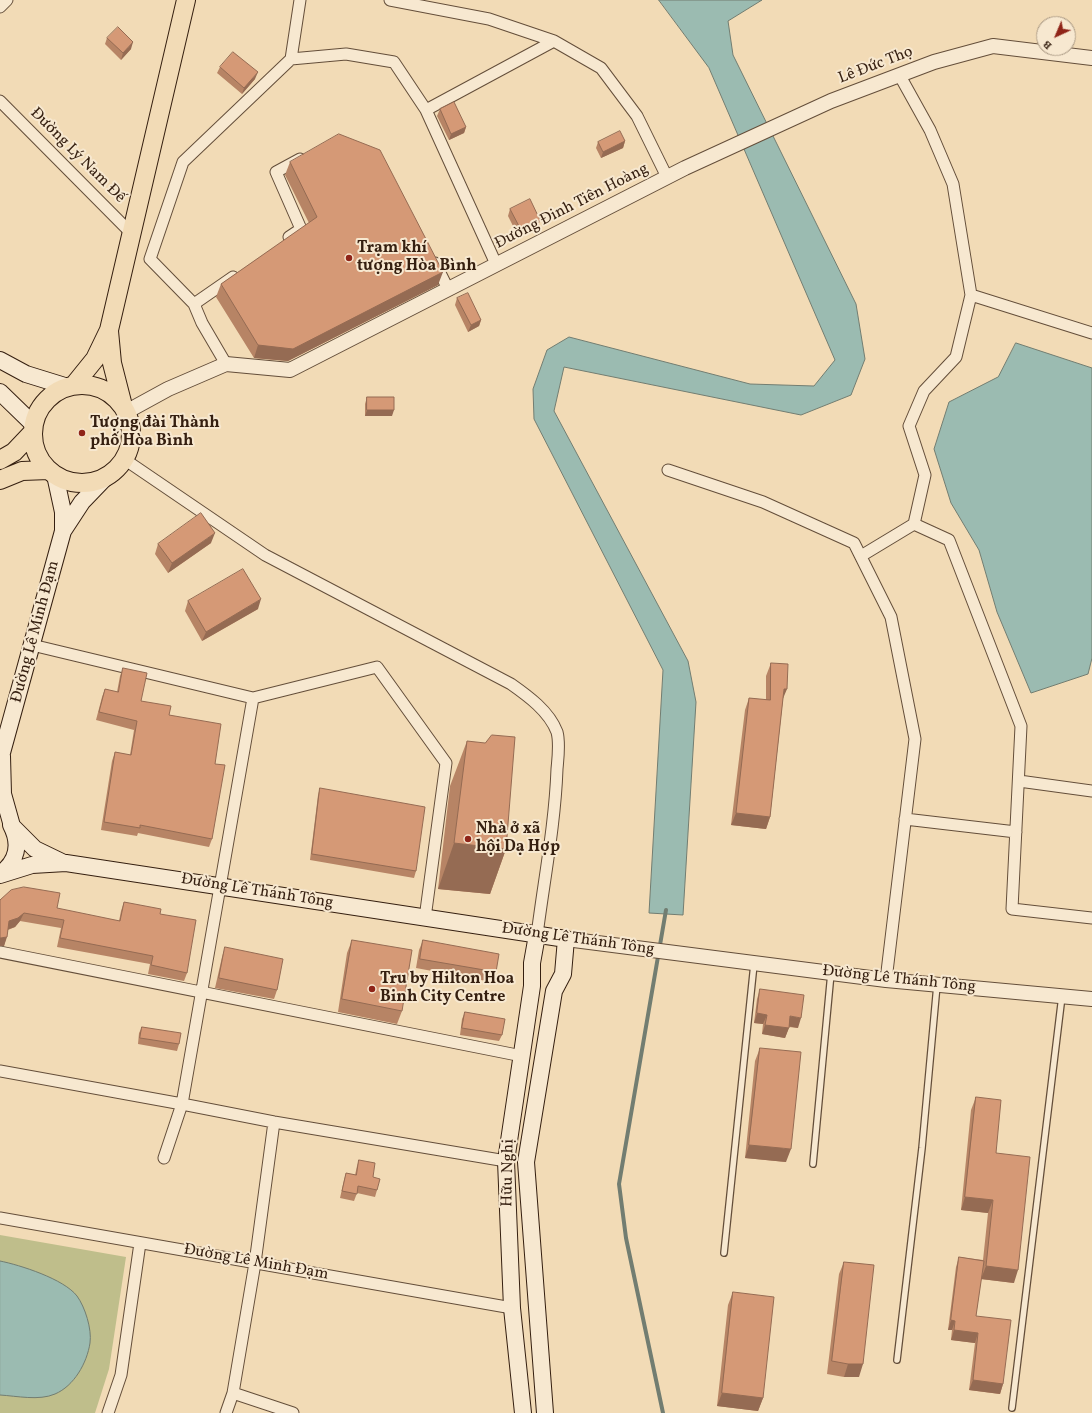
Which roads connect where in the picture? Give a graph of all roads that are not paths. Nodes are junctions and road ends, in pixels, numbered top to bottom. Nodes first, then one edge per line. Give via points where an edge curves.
1 (7, 0) edge
2 (186, 0) edge
3 (300, 0) edge
4 (390, 0) edge
5 (0, 8) edge
6 (554, 41) junction
7 (1092, 58) edge
8 (291, 59) junction
9 (900, 76) junction
10 (0, 102) edge
11 (426, 110) junction
12 (308, 154) edge
13 (685, 168) joint
14 (667, 177) junction
15 (131, 233) junction
16 (282, 242) edge
17 (430, 254) edge
18 (496, 264) junction
19 (245, 269) edge
20 (448, 289) junction
21 (971, 295) junction
22 (194, 304) junction
23 (109, 330) junction
24 (1092, 333) edge
25 (0, 360) edge
26 (226, 364) junction
27 (71, 386) junction
28 (0, 392) edge
29 (124, 410) junction
30 (33, 428) junction
31 (124, 459) junction
32 (0, 460) edge
33 (668, 470) dead end
34 (52, 473) junction
35 (107, 476) junction
36 (0, 480) edge
37 (914, 524) junction
38 (63, 532) junction
39 (861, 556) junction
40 (32, 645) junction
41 (253, 698) junction
42 (1, 758) edge
43 (1019, 781) junction
44 (1092, 791) edge
45 (0, 814) edge
46 (905, 819) junction
47 (12, 826) junction
48 (1016, 832) junction
49 (66, 863) junction
50 (0, 875) edge
51 (220, 887) junction
52 (425, 918) junction
53 (1092, 918) edge
54 (537, 935) junction
55 (566, 939) junction
56 (0, 952) edge
57 (754, 963) junction
58 (831, 973) junction
59 (886, 980) junction
60 (937, 984) junction
61 (201, 992) junction
62 (1062, 996) junction
63 (1092, 999) edge
64 (522, 1056) junction
65 (0, 1071) edge
66 (182, 1104) junction
67 (274, 1122) junction
68 (164, 1158) dead end
69 (506, 1161) junction
70 (812, 1164) dead end
71 (0, 1218) edge
72 (531, 1236) junction
73 (509, 1238) junction
74 (140, 1243) junction
75 (724, 1253) dead end
76 (255, 1263) junction
77 (512, 1308) junction
78 (897, 1360) dead end
79 (233, 1393) junction
80 (1012, 1408) dead end
81 (108, 1413) edge
82 (226, 1413) edge
83 (293, 1413) edge
84 (523, 1413) edge
85 (545, 1413) edge

1 - 5 street
2 - 15 main road
3 - 8 street
4 - 6 street via 488,19
6 - 11 street
6 - 14 street via 600,68 637,116
7 - 9 street, Lê Đức Thọ via 993,46 934,62
8 - 11 street via 346,54 394,62
8 - 22 street via 195,148 180,167 150,260
9 - 13 street, Lê Đức Thọ via 831,101
9 - 21 street via 930,130 953,184
10 - 15 street, Đường Lý Nam Đế
11 - 18 street
12 - 16 street via 276,172 301,229
13 - 14 street, Đường Đinh Tiên Hoàng
14 - 18 street, Đường Đinh Tiên Hoàng
15 - 23 main road
17 - 20 street
18 - 20 street, Đường Đinh Tiên Hoàng
19 - 22 street
20 - 26 street, Đường Đinh Tiên Hoàng via 290,370
21 - 24 street
21 - 37 street via 956,357 924,391 909,426 925,474
22 - 26 street
23 - 27 main road via 95,359
23 - 29 main road via 112,363
25 - 27 main road via 26,374
26 - 29 street, Đường Đinh Tiên Hoàng
27 - 29 main road via 88,385 102,389 114,396
27 - 30 main road via 56,392 45,401
28 - 30 main road
29 - 31 main road via 131,436
30 - 32 main road via 14,452
30 - 34 main road via 36,453
31 - 35 main road via 117,469
31 - 54 street via 265,555 505,681 531,698 547,715 557,733 557,784
33 - 39 street via 763,502 854,543
34 - 35 main road via 67,481 81,483 94,482
34 - 36 main road via 22,471
34 - 38 main road, Đường Lê Minh Đạm via 63,512
35 - 38 main road, Đường Lê Minh Đạm via 82,502
37 - 39 street
37 - 43 street via 949,540 1021,726
38 - 40 main road, Đường Lê Minh Đạm
39 - 46 street via 891,617 915,739
40 - 41 street
40 - 42 main road, Đường Lê Minh Đạm
41 - 51 street
41 - 52 street via 377,668 446,763
42 - 47 main road, Đường Lê Minh Đạm via 3,794
43 - 44 street
43 - 48 street
45 - 47 main road, Đường Lê Thánh Tông
46 - 48 street
46 - 59 street
47 - 49 main road, Đường Lê Thánh Tông via 35,849
47 - 50 main road, Đường Lê Minh Đạm via 17,849 14,860
48 - 53 street via 1012,909
49 - 50 main road, Đường Lê Thánh Tông via 32,865
49 - 51 main road, Đường Lê Thánh Tông
51 - 52 main road, Đường Lê Thánh Tông
51 - 61 street
52 - 54 main road, Đường Lê Thánh Tông
54 - 55 main road, Đường Lê Thánh Tông
54 - 64 main road, Hữu Nghị
55 - 57 street, Đường Lê Thánh Tông
55 - 72 main road, Hữu Nghị via 563,974 554,991 526,1162
56 - 61 street
57 - 58 street, Đường Lê Thánh Tông
57 - 75 lane
58 - 59 street, Đường Lê Thánh Tông
58 - 70 lane
59 - 60 street, Đường Lê Thánh Tông
60 - 62 street, Đường Lê Thánh Tông
60 - 78 lane via 922,1148
61 - 64 street
61 - 66 street
62 - 63 street, Đường Lê Thánh Tông
62 - 80 lane
64 - 69 main road, Hữu Nghị
65 - 66 street
66 - 67 street
66 - 68 street
67 - 69 street
67 - 76 street
69 - 73 main road, Hữu Nghị
71 - 74 street, Đường Lê Minh Đạm
72 - 73 main road
72 - 85 main road, Hữu Nghị
73 - 77 main road, Hữu Nghị
74 - 76 street, Đường Lê Minh Đạm
74 - 81 street via 121,1375
76 - 77 street, Đường Lê Minh Đạm
76 - 79 street
77 - 84 main road, Hữu Nghị
79 - 82 street
79 - 83 street

